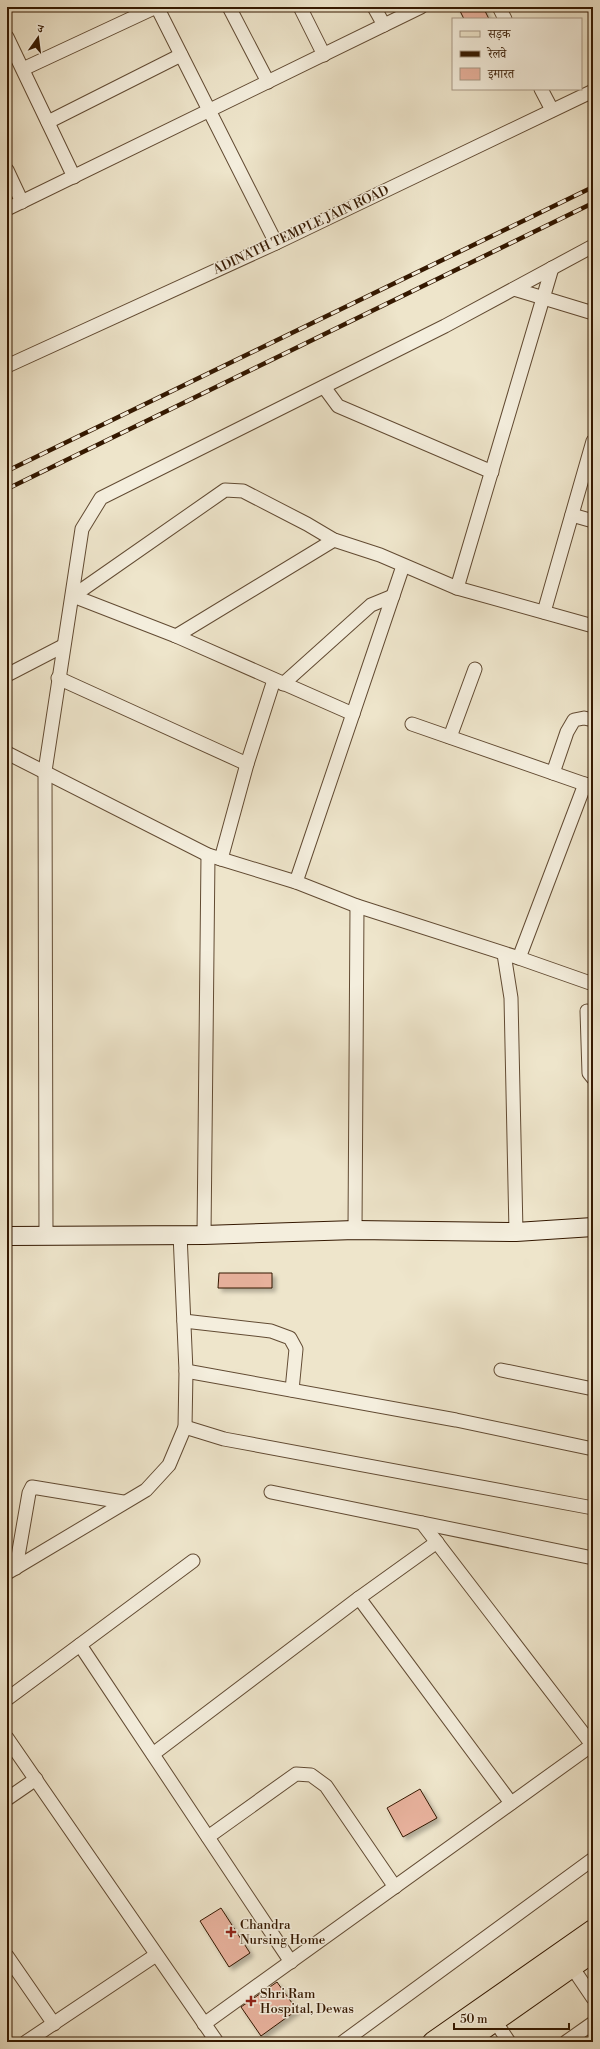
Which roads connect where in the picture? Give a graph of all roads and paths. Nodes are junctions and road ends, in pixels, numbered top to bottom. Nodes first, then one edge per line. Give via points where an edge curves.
1 (156, 7) edge
2 (229, 7) edge
3 (300, 7) edge
4 (374, 7) edge
5 (421, 7) edge
6 (499, 7) edge
7 (504, 18) edge
8 (384, 25) junction
9 (7, 37) edge
10 (181, 55) junction
11 (324, 55) junction
12 (23, 69) junction
13 (268, 82) junction
14 (542, 90) edge
15 (593, 91) edge
16 (552, 110) junction
17 (209, 112) junction
18 (48, 122) junction
19 (7, 170) edge
20 (74, 177) junction
21 (22, 202) junction
22 (7, 209) edge
23 (276, 243) junction
24 (593, 246) edge
25 (552, 268) junction
26 (514, 290) junction
27 (542, 298) junction
28 (593, 313) edge
29 (7, 366) edge
30 (324, 387) junction
31 (593, 441) edge
32 (492, 472) junction
33 (572, 515) junction
34 (593, 521) edge
35 (334, 540) junction
36 (403, 566) junction
37 (457, 588) junction
38 (73, 596) junction
39 (393, 596) junction
40 (544, 612) junction
41 (593, 626) edge
42 (176, 636) junction
43 (63, 646) junction
44 (475, 669) dead end
45 (7, 675) edge
46 (58, 678) junction
47 (278, 682) junction
48 (353, 714) junction
49 (593, 720) edge
50 (412, 724) dead end
51 (450, 737) junction
52 (7, 752) edge
53 (247, 764) junction
54 (45, 771) junction
55 (553, 773) junction
56 (589, 785) edge
57 (208, 855) junction
58 (221, 859) junction
59 (296, 882) junction
60 (357, 906) junction
61 (504, 954) junction
62 (520, 958) junction
63 (593, 984) edge
64 (587, 1011) dead end
65 (593, 1078) edge
66 (593, 1227) edge
67 (354, 1230) junction
68 (516, 1232) junction
69 (180, 1234) junction
70 (204, 1235) junction
71 (7, 1236) edge
72 (46, 1237) junction
73 (184, 1321) junction
74 (502, 1370) dead end
75 (186, 1371) junction
76 (593, 1388) edge
77 (292, 1390) junction
78 (185, 1427) junction
79 (593, 1449) edge
80 (271, 1492) dead end
81 (123, 1502) junction
82 (593, 1508) edge
83 (422, 1523) junction
84 (437, 1542) junction
85 (593, 1558) edge
86 (193, 1561) dead end
87 (11, 1571) edge
88 (359, 1598) junction
89 (80, 1645) junction
90 (7, 1699) edge
91 (7, 1738) edge
92 (593, 1745) edge
93 (153, 1754) junction
94 (36, 1779) junction
95 (7, 1799) edge
96 (511, 1803) junction
97 (208, 1837) junction
98 (593, 1860) edge
99 (394, 1887) junction
100 (593, 1930) edge
101 (593, 1952) edge
102 (156, 1955) junction
103 (7, 1956) edge
104 (291, 1962) junction
105 (572, 1967) junction
106 (593, 1998) edge
107 (495, 2021) junction
108 (593, 2023) edge
109 (54, 2024) junction
110 (204, 2024) junction
111 (26, 2042) edge
112 (217, 2042) edge
113 (343, 2042) edge
114 (433, 2042) edge
115 (465, 2042) edge
116 (509, 2042) edge
117 (566, 2042) edge

1 - 10 street
1 - 12 street
2 - 13 street
3 - 11 street
4 - 8 street
5 - 8 street
6 - 7 street
8 - 11 street
9 - 12 street
10 - 17 street
10 - 18 street
11 - 13 street
12 - 18 street
13 - 17 street
14 - 16 street
15 - 16 street, ADINATH TEMPLE JAIN ROAD
16 - 23 street, ADINATH TEMPLE JAIN ROAD
17 - 20 street
17 - 23 street
18 - 20 street
19 - 21 street
20 - 21 street
21 - 22 street
23 - 29 street, ADINATH TEMPLE JAIN ROAD
24 - 25 street
25 - 26 street
25 - 27 street
26 - 27 street
26 - 30 street
27 - 28 street
27 - 32 street
30 - 32 street via 338,406
30 - 38 street via 101,498 82,529
31 - 33 street
32 - 37 street
33 - 34 street
33 - 40 street
35 - 36 street
35 - 38 street via 243,491 225,490
35 - 42 street
36 - 37 street
36 - 39 street
37 - 40 street
38 - 42 street
38 - 43 street
39 - 47 street via 371,605
39 - 48 street
40 - 41 street
42 - 47 street
43 - 45 street
43 - 46 street
44 - 51 street
46 - 53 street
46 - 54 street
47 - 48 street
47 - 53 street
48 - 59 street
49 - 55 street via 574,720 567,732
50 - 51 street
51 - 55 street
52 - 54 street
53 - 58 street
54 - 57 street
54 - 72 street
55 - 56 street
56 - 62 street
57 - 58 street
57 - 70 street
58 - 59 street
59 - 60 street
60 - 61 street
60 - 67 street
61 - 62 street
61 - 68 street via 511,998
62 - 63 street
64 - 65 street via 589,1073
66 - 68 street
67 - 68 street
67 - 70 street
69 - 70 street
69 - 72 street
69 - 73 street
71 - 72 street
73 - 75 street
73 - 77 street via 271,1331 290,1338 296,1349
74 - 76 street
75 - 77 street
75 - 78 street
77 - 79 street via 456,1420
78 - 81 street via 169,1465 146,1490
78 - 82 street via 224,1439
80 - 83 street
81 - 87 street
81 - 87 street via 32,1487 28,1493
83 - 84 street
83 - 85 street
84 - 88 street
84 - 92 street
86 - 89 street
88 - 93 street
88 - 96 street
89 - 90 street
89 - 93 street
91 - 94 street
92 - 96 street
93 - 97 street
94 - 95 street
94 - 102 street
96 - 99 street
97 - 99 street via 296,1774 311,1775 326,1786
97 - 104 street
98 - 113 street
99 - 104 street
100 - 114 main road
101 - 105 main road
102 - 109 street
102 - 110 street
103 - 109 street
104 - 110 street
105 - 106 street
105 - 107 main road
107 - 115 main road
107 - 116 street
108 - 117 street
109 - 111 street
110 - 112 street

